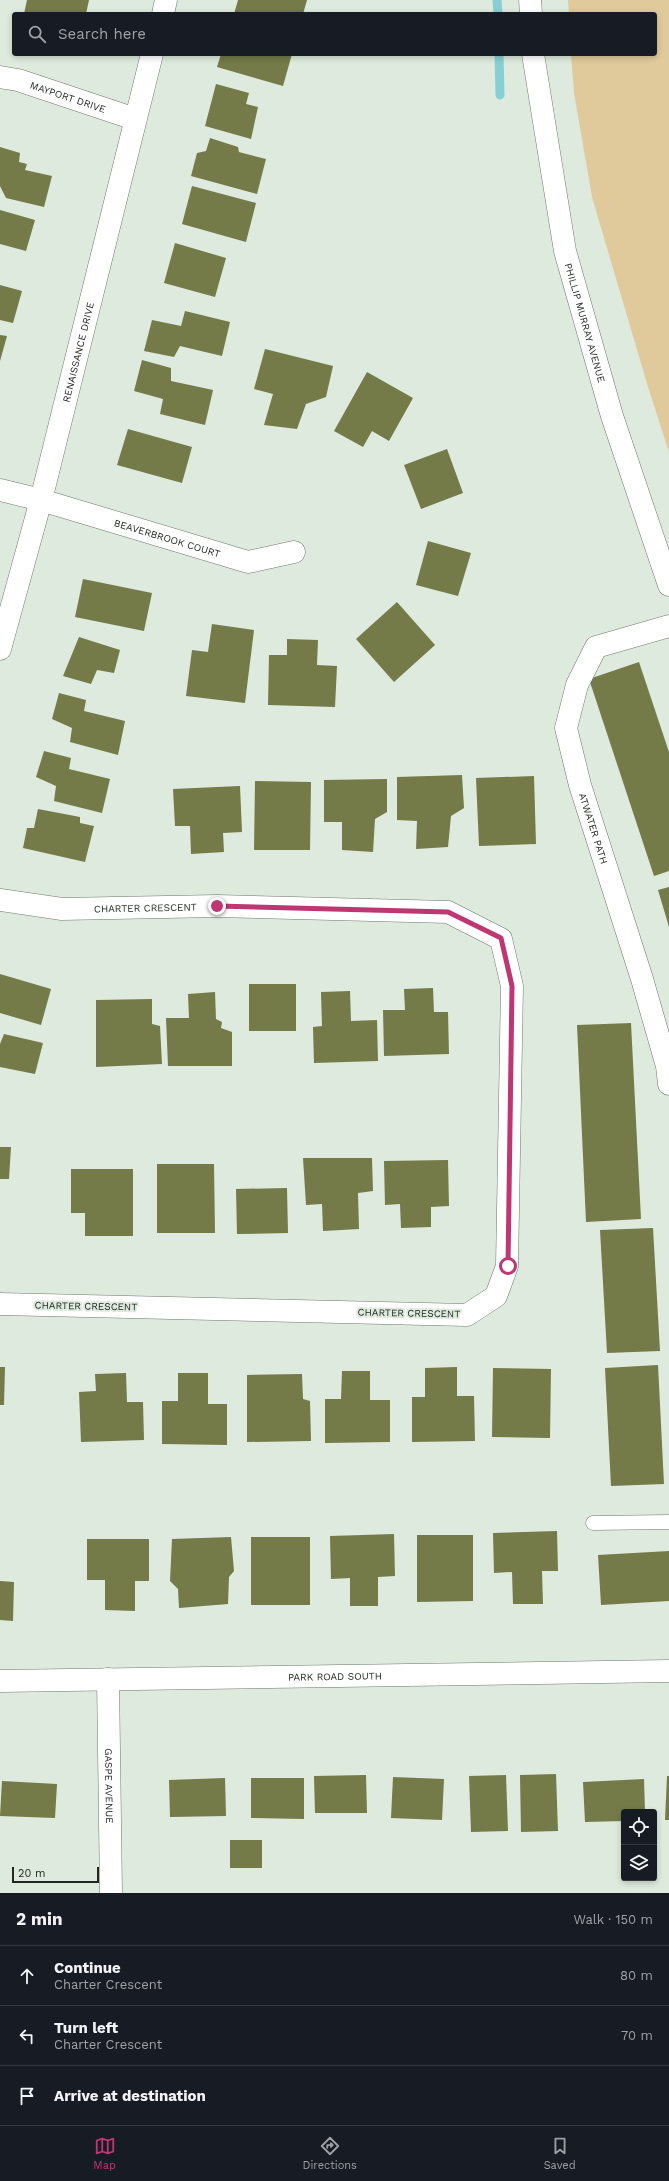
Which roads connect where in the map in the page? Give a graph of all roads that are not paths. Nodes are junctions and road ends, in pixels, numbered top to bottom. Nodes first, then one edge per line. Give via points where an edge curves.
1 (166, 0) edge
2 (530, 0) edge
3 (163, 12) edge
4 (531, 12) edge
5 (151, 56) edge
6 (533, 56) edge
7 (0, 77) edge
8 (135, 119) junction
9 (0, 490) edge
10 (41, 500) junction
11 (294, 552) dead end
12 (669, 585) edge
13 (669, 626) edge
14 (0, 649) edge
15 (0, 900) edge
16 (669, 1084) edge
17 (0, 1304) edge
18 (669, 1522) edge
19 (593, 1523) dead end
20 (669, 1671) edge
21 (108, 1679) junction
22 (0, 1681) edge
23 (111, 1893) edge

1 - 3 street
2 - 4 street
5 - 8 street, RENAISSANCE DRIVE
6 - 12 street, PHILLIP MURRAY AVENUE via 565,251 612,416
7 - 8 street, MAYPORT DRIVE via 18,80
8 - 10 street, RENAISSANCE DRIVE
9 - 10 street, BEAVERBROOK COURT
10 - 11 street, BEAVERBROOK COURT via 248,562
10 - 14 street, RENAISSANCE DRIVE
13 - 16 street, ATWATER PATH via 596,647 577,684 566,728 580,785 642,979 667,1066
15 - 17 street, CHARTER CRESCENT via 62,908 217,906 448,912 501,938 512,986 508,1266 496,1296 467,1315
18 - 19 lane
20 - 21 street, PARK ROAD SOUTH
21 - 22 street, PARK ROAD SOUTH
21 - 23 street, GASPE AVENUE

